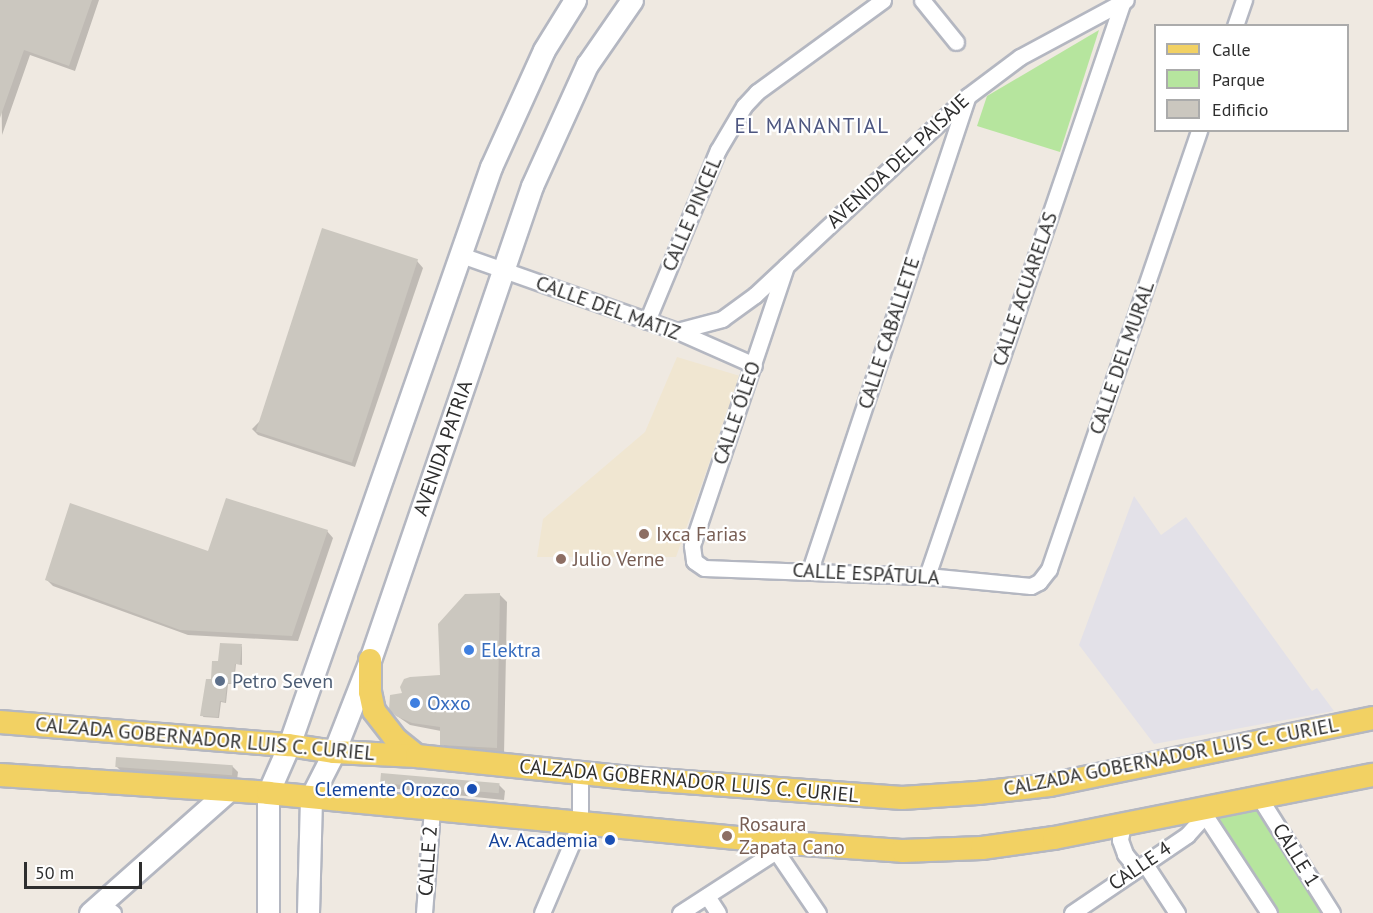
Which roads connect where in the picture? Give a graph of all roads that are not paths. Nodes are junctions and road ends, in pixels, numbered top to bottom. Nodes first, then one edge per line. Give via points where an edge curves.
1 (575, 0) edge
2 (632, 0) edge
3 (883, 0) edge
4 (922, 0) edge
5 (1244, 0) edge
6 (1125, 1) edge
7 (1236, 24) edge
8 (956, 42) dead end
9 (968, 96) junction
10 (1198, 132) edge
11 (461, 255) junction
12 (786, 266) junction
13 (504, 270) junction
14 (647, 321) junction
15 (677, 331) junction
16 (754, 365) junction
17 (694, 561) joint
18 (810, 570) junction
19 (927, 576) junction
20 (1039, 582) joint
21 (370, 660) junction
22 (1373, 718) edge
23 (0, 722) edge
24 (289, 745) junction
25 (334, 752) junction
26 (417, 756) junction
27 (580, 773) junction
28 (0, 775) edge
29 (1373, 775) edge
30 (228, 791) junction
31 (268, 794) junction
32 (312, 797) junction
33 (1259, 797) junction
34 (432, 809) junction
35 (1203, 812) junction
36 (580, 824) junction
37 (1123, 824) junction
38 (1141, 867) junction
39 (707, 896) junction
40 (101, 910) edge
41 (268, 913) edge
42 (309, 913) edge
43 (424, 913) edge
44 (542, 913) edge
45 (680, 913) edge
46 (718, 913) edge
47 (818, 913) edge
48 (1072, 913) edge
49 (1177, 913) edge
50 (1269, 913) edge
51 (1332, 913) edge

1 - 11 street via 544,50 513,114
2 - 13 street, AVENIDA PATRIA via 587,65 565,109 532,186
3 - 14 street, CALLE PINCEL via 757,92 744,106 718,150
4 - 8 street
5 - 7 street
6 - 9 street, AVENIDA DEL PAISAJE via 1020,57
6 - 19 street, CALLE ACUARELAS
9 - 12 street, AVENIDA DEL PAISAJE
9 - 18 street, CALLE CABALLETE
10 - 20 street, CALLE DEL MURAL via 1049,569
11 - 13 street, CALLE DEL MATIZ
11 - 24 street
12 - 15 street, AVENIDA DEL PAISAJE via 722,319
12 - 16 street, CALLE ÓLEO
13 - 14 street, CALLE DEL MATIZ
13 - 21 street, AVENIDA PATRIA
14 - 15 street, CALLE DEL MATIZ
15 - 16 street, CALLE DEL MATIZ
16 - 17 street, CALLE ÓLEO via 692,546
17 - 18 street, CALLE ESPÁTULA via 704,568
18 - 19 street, CALLE ESPÁTULA
19 - 20 street, CALLE ESPÁTULA via 1023,587
21 - 25 street, AVENIDA PATRIA
21 - 26 main road via 374,711 397,740
22 - 27 main road, CALZADA GOBERNADOR LUIS C. CURIEL via 1050,785 978,794 892,797
23 - 24 main road, CALZADA GOBERNADOR LUIS C. CURIEL
24 - 25 main road, CALZADA GOBERNADOR LUIS C. CURIEL
24 - 31 street
25 - 26 main road, CALZADA GOBERNADOR LUIS C. CURIEL
25 - 32 street, AVENIDA PATRIA
26 - 27 main road, CALZADA GOBERNADOR LUIS C. CURIEL
27 - 36 street
28 - 30 main road
29 - 33 main road
30 - 31 main road
30 - 40 street
31 - 32 main road
31 - 41 street
32 - 34 main road
32 - 42 street, AVENIDA PATRIA
33 - 35 main road
33 - 51 street, CALLE 1
34 - 36 main road
34 - 43 street, CALLE 2
35 - 37 main road
35 - 38 street, CALLE 4 via 1187,835
35 - 50 street
36 - 37 main road via 902,851 982,848
36 - 44 street
37 - 38 street via 1120,840 1125,854
38 - 48 street, CALLE 4
38 - 49 street
39 - 45 street
39 - 46 street
39 - 47 street via 776,851

